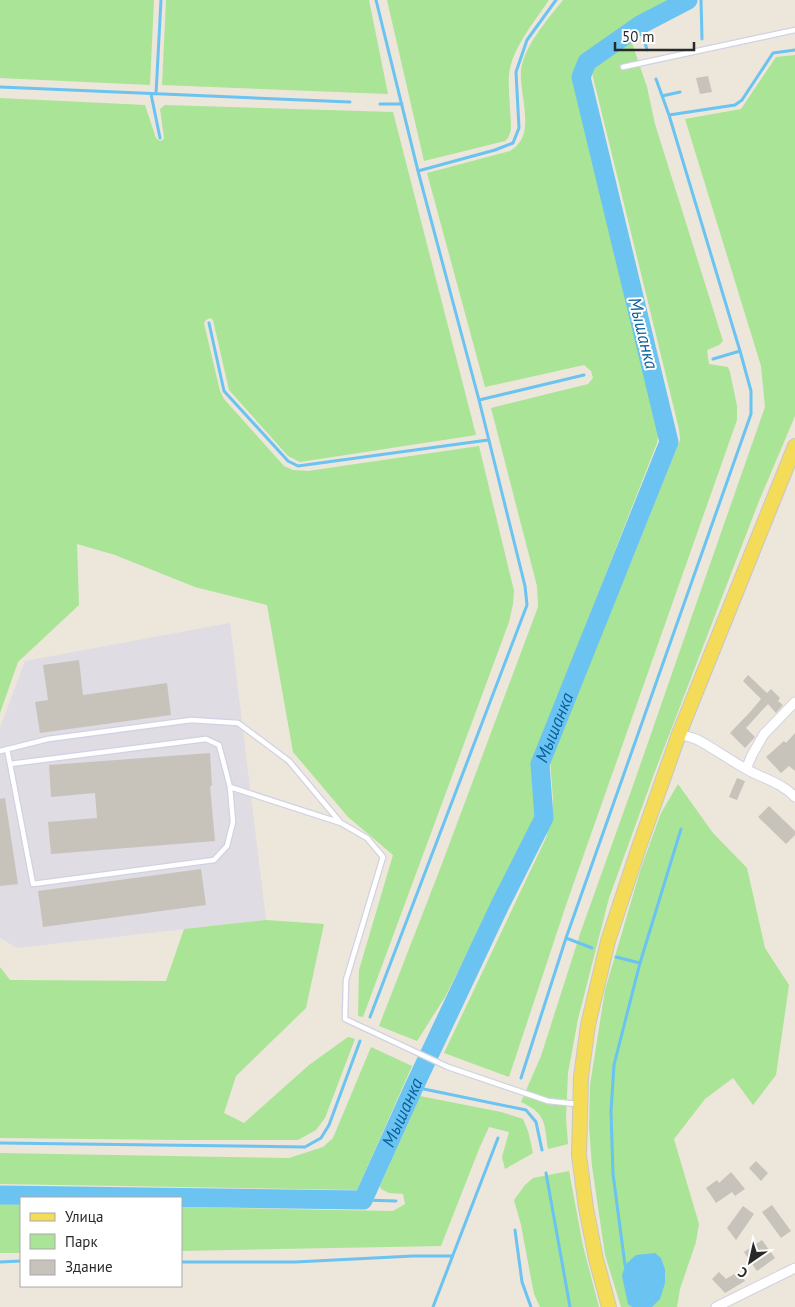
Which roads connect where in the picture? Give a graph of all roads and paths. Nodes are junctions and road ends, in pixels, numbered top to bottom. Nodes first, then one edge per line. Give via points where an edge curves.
1 (795, 30) edge
2 (622, 67) dead end
3 (795, 446) edge
4 (795, 702) edge
5 (679, 734) junction
6 (6, 749) junction
7 (0, 750) edge
8 (10, 764) junction
9 (746, 769) junction
10 (230, 787) junction
11 (795, 797) edge
12 (341, 823) junction
13 (580, 1104) junction
14 (795, 1268) edge
15 (609, 1307) edge
16 (716, 1307) edge

1 - 2 lane
3 - 5 main road
4 - 9 street via 764,734
5 - 9 street via 696,739
5 - 13 main road via 608,941 588,1025
6 - 7 lane
6 - 8 lane
6 - 12 lane via 48,739 191,720 238,723 289,761
8 - 10 lane via 206,739 219,745
8 - 10 lane via 33,884 214,860 227,846 233,822
9 - 11 street via 769,779
10 - 12 lane
12 - 13 lane via 367,838 383,857 346,980 345,1019 448,1067 548,1100
13 - 15 main road via 579,1155 585,1199
14 - 16 street

